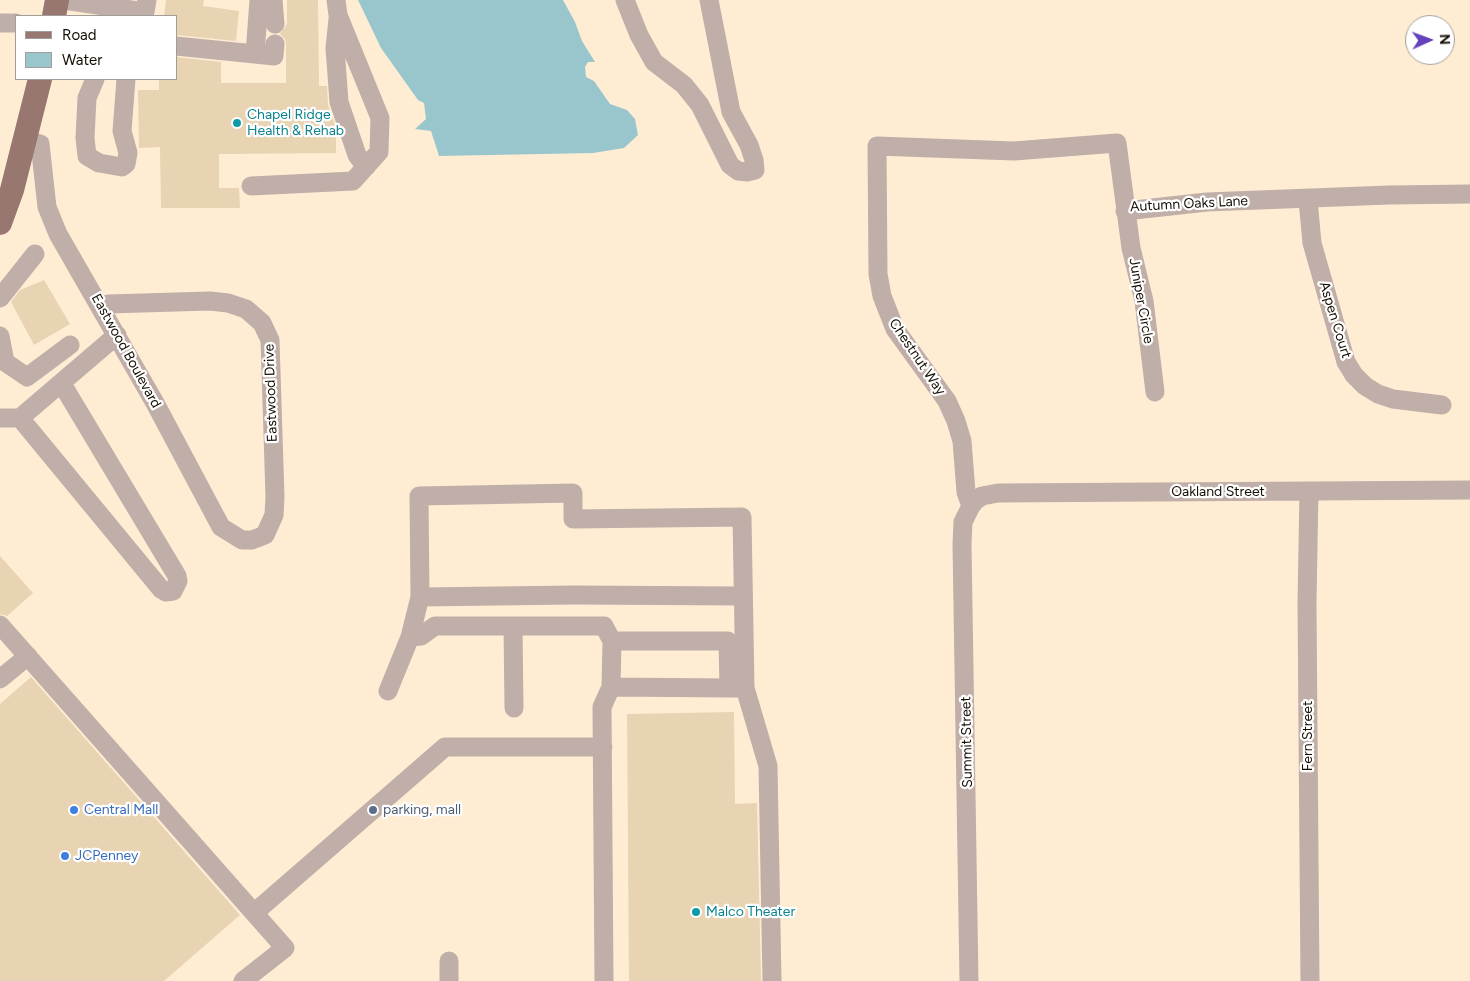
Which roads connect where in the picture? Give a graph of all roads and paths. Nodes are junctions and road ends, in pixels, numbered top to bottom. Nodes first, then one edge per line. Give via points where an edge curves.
1 (57, 0) edge
2 (64, 0) edge
3 (259, 0) edge
4 (273, 0) edge
5 (625, 0) edge
6 (709, 0) edge
7 (146, 6) edge
8 (337, 8) edge
9 (54, 15) edge
10 (0, 23) edge
11 (15, 23) edge
12 (274, 24) dead end
13 (275, 44) dead end
14 (178, 46) edge
15 (255, 54) junction
16 (40, 80) edge
17 (95, 80) edge
18 (126, 80) edge
19 (25, 140) junction
20 (877, 146) joint
21 (366, 167) junction
22 (251, 186) dead end
23 (1470, 194) edge
24 (1308, 200) junction
25 (1125, 211) junction
26 (0, 223) edge
27 (35, 254) dead end
28 (0, 298) edge
29 (102, 308) junction
30 (0, 336) edge
31 (117, 336) junction
32 (70, 345) dead end
33 (62, 384) junction
34 (1155, 392) dead end
35 (1442, 405) dead end
36 (0, 418) edge
37 (20, 418) junction
38 (1470, 490) edge
39 (1309, 492) junction
40 (971, 506) junction
41 (261, 538) joint
42 (743, 596) junction
43 (420, 598) junction
44 (0, 625) edge
45 (513, 626) junction
46 (410, 637) junction
47 (612, 641) junction
48 (28, 656) junction
49 (0, 679) edge
50 (611, 686) junction
51 (737, 688) junction
52 (388, 691) dead end
53 (514, 708) dead end
54 (602, 747) junction
55 (254, 913) junction
56 (448, 961) dead end
57 (244, 981) edge
58 (448, 981) edge
59 (604, 981) edge
60 (772, 981) edge
61 (970, 981) edge
62 (1310, 981) edge

1 - 9 main road
2 - 7 street
3 - 15 street
4 - 12 street
5 - 6 street via 654,62 684,85 700,105 730,165 738,171 748,172 755,170 754,160 731,112
8 - 21 street via 335,48 339,102 357,155
8 - 21 street via 380,118 379,152
10 - 11 street
13 - 15 street via 274,56
14 - 15 street
16 - 19 main road
17 - 18 street via 87,98 87,156 99,163 122,168 128,153 122,131
19 - 26 main road
19 - 29 street, Eastwood Boulevard via 40,144 45,196 51,218
20 - 25 street, Autumn Oaks Lane via 1014,151 1117,143
20 - 40 street, Chestnut Way via 878,274 882,296 896,329 947,401 956,420 962,441 966,492
21 - 22 street via 353,181
23 - 24 street, Autumn Oaks Lane
24 - 25 street, Autumn Oaks Lane via 1207,202
24 - 35 street, Aspen Court via 1312,243 1346,362 1354,375 1378,394
25 - 34 street, Juniper Circle via 1144,300
27 - 28 street
29 - 31 street, Eastwood Boulevard
29 - 41 street, Eastwood Drive via 108,304 228,303 246,309 262,323 270,340 275,497 270,526
30 - 32 street via 5,362 27,377
31 - 33 street
31 - 41 street, Eastwood Boulevard via 221,526 242,540
33 - 37 street
33 - 37 street via 177,576 173,591 161,589
36 - 37 street
38 - 39 street, Oakland Street
39 - 40 street, Oakland Street via 998,493 982,496
39 - 62 street, Fern Street
40 - 61 street, Summit Street via 964,522 962,544
42 - 43 street
42 - 43 street via 742,517 573,518 573,493 419,496
42 - 51 street
43 - 46 street
44 - 48 street
45 - 46 street via 435,626 420,636
45 - 47 street via 604,626
45 - 53 street
46 - 52 street
47 - 50 street
47 - 51 street via 728,641
48 - 49 street
48 - 55 street
50 - 51 street
50 - 54 street via 602,707
51 - 60 street via 768,766
54 - 55 street via 445,747
54 - 59 street
55 - 57 street via 286,948
56 - 58 street

